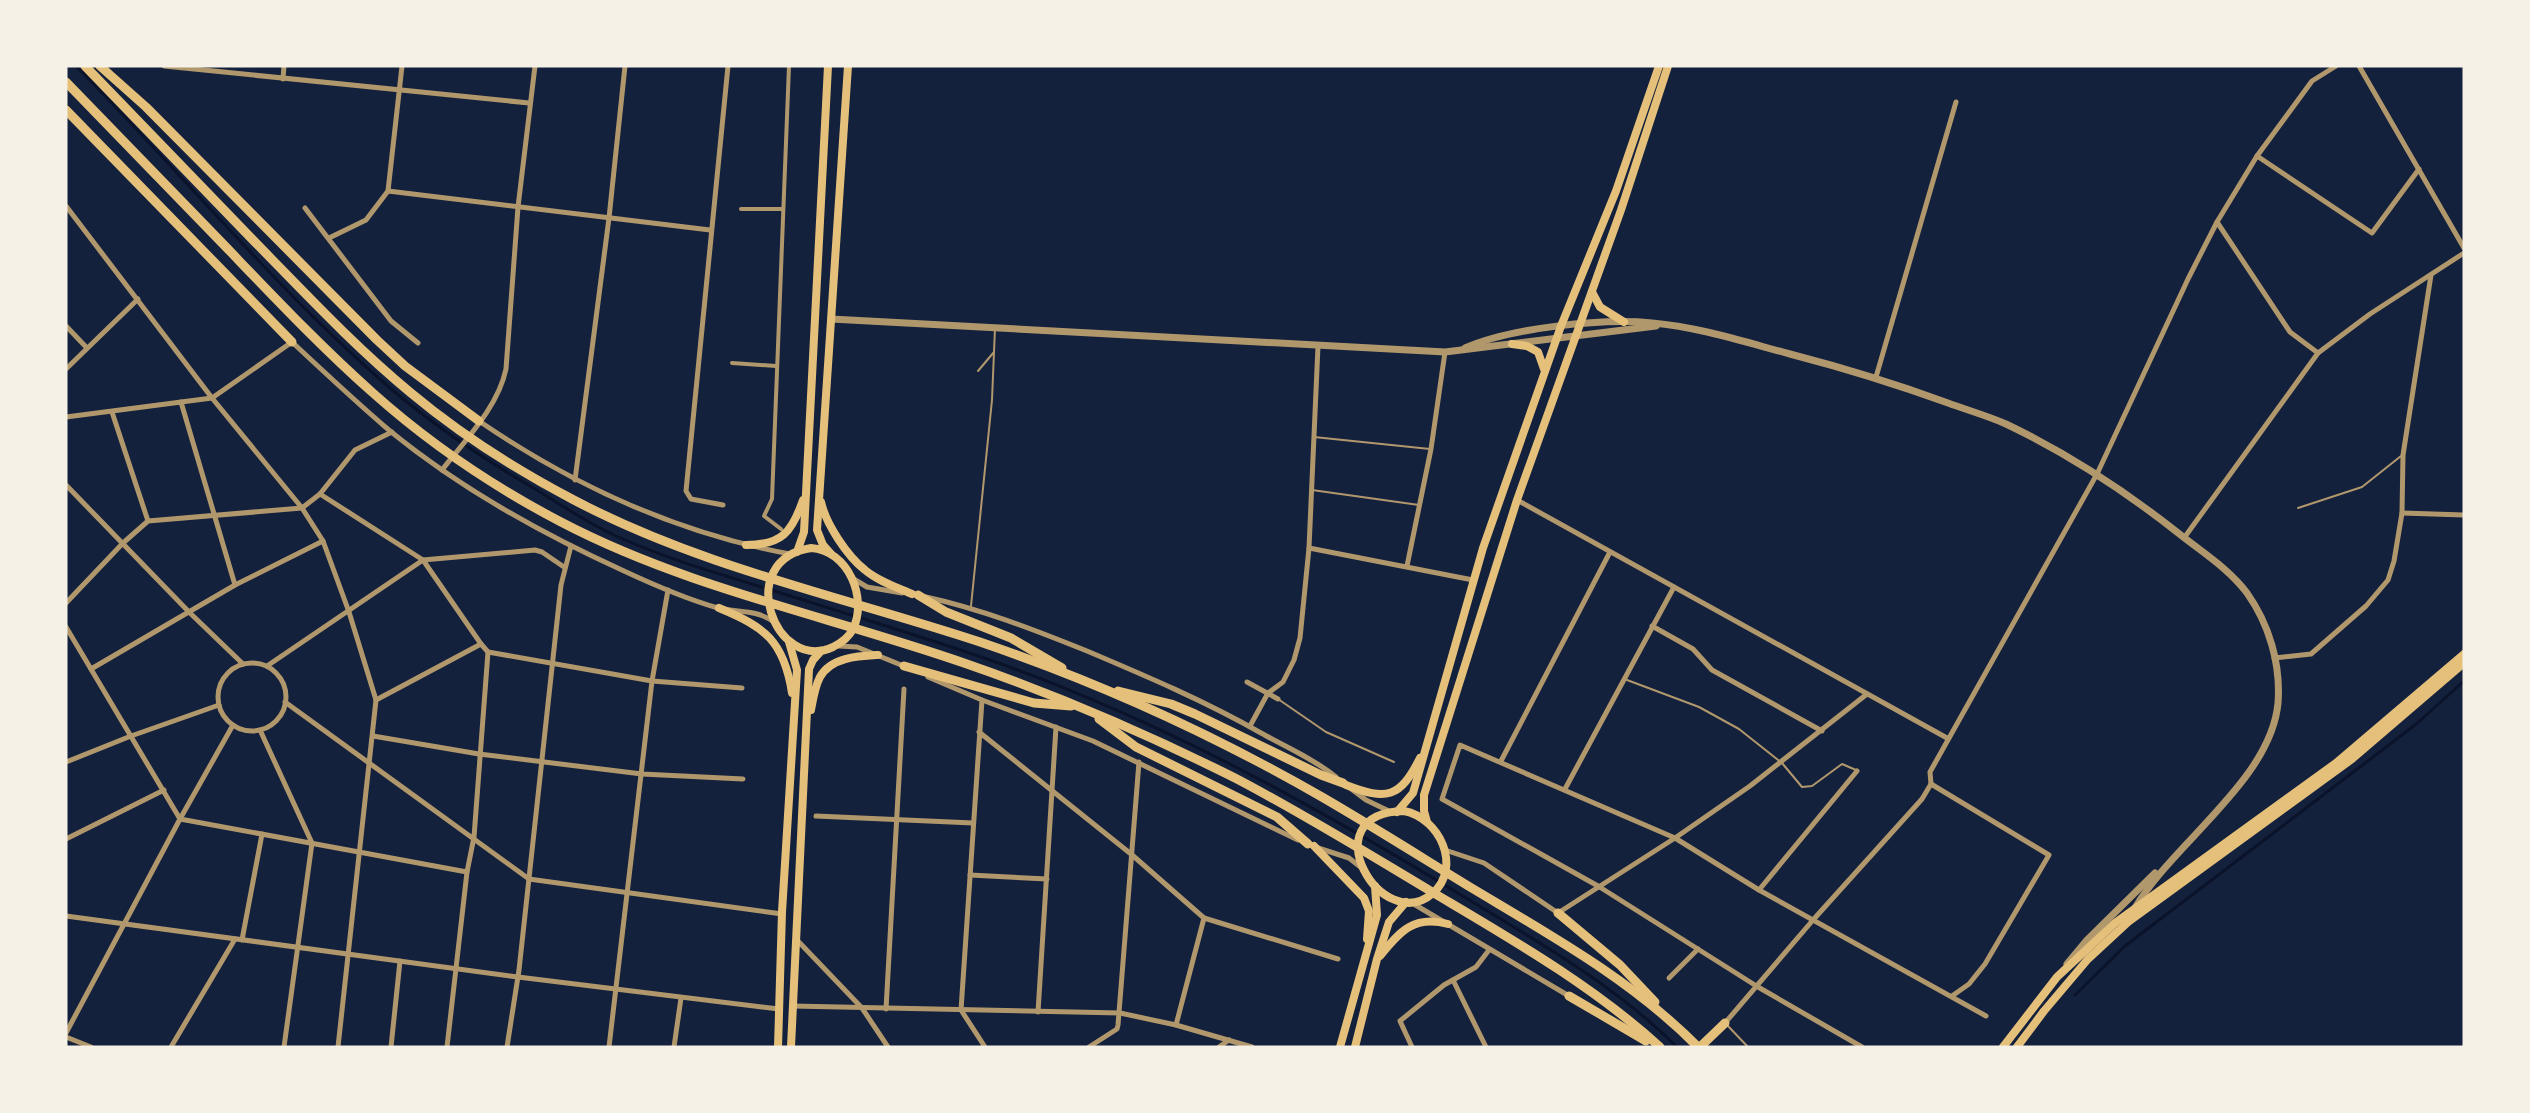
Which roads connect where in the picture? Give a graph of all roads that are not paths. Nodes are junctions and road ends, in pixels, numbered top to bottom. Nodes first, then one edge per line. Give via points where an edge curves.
1 (85, 66) edge
2 (100, 66) edge
3 (164, 66) edge
4 (284, 66) edge
5 (402, 66) edge
6 (535, 66) edge
7 (625, 66) edge
8 (728, 66) edge
9 (789, 66) edge
10 (828, 66) edge
11 (848, 66) edge
12 (1659, 66) edge
13 (1668, 66) edge
14 (2336, 66) edge
15 (2359, 66) edge
16 (283, 80) junction
17 (66, 82) edge
18 (400, 91) junction
19 (1956, 102) dead end
20 (530, 103) junction
21 (66, 110) edge
22 (2257, 156) junction
23 (2419, 169) junction
24 (388, 191) junction
25 (66, 206) edge
26 (518, 207) junction
27 (305, 208) dead end
28 (741, 209) dead end
29 (783, 209) junction
30 (609, 218) junction
31 (2217, 222) junction
32 (710, 230) junction
33 (329, 238) junction
34 (2464, 248) edge
35 (2464, 253) edge
36 (2431, 275) junction
37 (1592, 291) junction
38 (138, 299) junction
39 (831, 319) junction
40 (1624, 322) junction
41 (1581, 323) junction
42 (1668, 325) junction
43 (66, 326) edge
44 (1561, 326) junction
45 (995, 328) junction
46 (1577, 335) junction
47 (1556, 340) junction
48 (292, 342) junction
49 (418, 343) dead end
50 (1512, 344) junction
51 (1318, 346) junction
52 (87, 348) junction
53 (1465, 348) junction
54 (994, 352) junction
55 (1445, 352) junction
56 (2318, 353) junction
57 (732, 363) dead end
58 (776, 366) junction
59 (66, 369) edge
60 (978, 371) dead end
61 (1544, 374) junction
62 (1876, 377) junction
63 (212, 398) junction
64 (181, 402) junction
65 (112, 412) junction
66 (66, 417) edge
67 (478, 424) junction
68 (392, 432) junction
69 (1314, 437) junction
70 (1431, 449) junction
71 (2403, 454) junction
72 (442, 470) junction
73 (2097, 474) junction
74 (575, 480) junction
75 (66, 485) edge
76 (1312, 490) junction
77 (806, 491) junction
78 (819, 491) junction
79 (320, 494) junction
80 (1516, 500) junction
81 (723, 505) dead end
82 (1419, 505) junction
83 (302, 508) junction
84 (2298, 508) dead end
85 (2402, 513) junction
86 (213, 514) junction
87 (2464, 515) edge
88 (148, 521) junction
89 (781, 529) dead end
90 (2184, 538) junction
91 (323, 542) junction
92 (123, 543) junction
93 (746, 545) junction
94 (571, 546) junction
95 (1309, 548) junction
96 (1610, 552) junction
97 (794, 553) junction
98 (831, 554) junction
99 (423, 560) junction
100 (1407, 566) junction
101 (564, 567) junction
102 (850, 577) junction
103 (1473, 580) junction
104 (235, 585) junction
105 (1674, 587) junction
106 (668, 590) junction
107 (915, 595) junction
108 (66, 603) edge
109 (719, 608) junction
110 (970, 608) junction
111 (189, 612) junction
112 (349, 612) junction
113 (776, 623) junction
114 (1652, 626) junction
115 (66, 627) edge
116 (1458, 638) junction
117 (789, 642) junction
118 (1472, 642) junction
119 (482, 644) junction
120 (834, 646) junction
121 (821, 651) junction
122 (488, 652) junction
123 (2464, 654) edge
124 (878, 655) junction
125 (2274, 658) junction
126 (554, 663) junction
127 (2464, 663) edge
128 (243, 664) junction
129 (267, 666) junction
130 (904, 666) junction
131 (91, 669) junction
132 (1624, 679) junction
133 (652, 681) junction
134 (1246, 682) dead end
135 (1089, 683) junction
136 (742, 688) dead end
137 (904, 689) dead end
138 (1268, 693) junction
139 (1868, 694) junction
140 (1278, 699) joint
141 (376, 700) junction
142 (982, 700) junction
143 (285, 702) junction
144 (219, 705) junction
145 (1084, 708) junction
146 (794, 712) junction
147 (233, 725) junction
148 (1250, 726) junction
149 (1056, 727) junction
150 (806, 728) junction
151 (260, 729) junction
152 (1822, 731) junction
153 (979, 732) junction
154 (131, 736) junction
155 (373, 736) junction
156 (1947, 738) junction
157 (1429, 740) junction
158 (479, 754) junction
159 (1501, 761) junction
160 (66, 762) edge
161 (369, 762) junction
162 (542, 762) junction
163 (1139, 762) junction
164 (1394, 762) dead end
165 (1782, 762) junction
166 (1857, 771) joint
167 (642, 774) junction
168 (743, 779) dead end
169 (1344, 784) junction
170 (1931, 784) junction
171 (1564, 789) junction
172 (164, 790) junction
173 (1050, 790) junction
174 (1394, 812) junction
175 (816, 816) dead end
176 (180, 819) junction
177 (895, 820) junction
178 (1427, 822) junction
179 (973, 823) junction
180 (262, 834) junction
181 (474, 837) junction
182 (1675, 838) junction
183 (66, 839) edge
184 (312, 843) junction
185 (1311, 845) junction
186 (360, 851) junction
187 (1131, 854) junction
188 (1446, 854) junction
189 (2176, 856) junction
190 (1363, 868) junction
191 (467, 872) junction
192 (970, 875) junction
193 (529, 879) junction
194 (1047, 879) junction
195 (1375, 886) junction
196 (1598, 886) junction
197 (1759, 890) junction
198 (628, 892) junction
199 (1408, 902) junction
200 (2137, 905) junction
201 (1558, 913) junction
202 (782, 914) junction
203 (66, 916) edge
204 (1204, 918) junction
205 (1813, 920) junction
206 (2128, 922) junction
207 (124, 923) junction
208 (1448, 924) junction
209 (795, 938) junction
210 (238, 939) junction
211 (297, 947) junction
212 (1698, 949) junction
213 (1489, 950) junction
214 (348, 955) junction
215 (1365, 955) junction
216 (1338, 958) dead end
217 (1377, 959) junction
218 (400, 961) junction
219 (456, 968) junction
220 (518, 977) junction
221 (2057, 977) junction
222 (1669, 978) dead end
223 (1453, 980) junction
224 (1758, 987) junction
225 (616, 989) junction
226 (1569, 996) joint
227 (1952, 996) junction
228 (681, 998) junction
229 (792, 1006) junction
230 (862, 1008) junction
231 (779, 1009) junction
232 (886, 1009) junction
233 (961, 1010) junction
234 (1038, 1012) junction
235 (1120, 1013) junction
236 (1986, 1016) dead end
237 (1725, 1023) junction
238 (1176, 1025) junction
239 (66, 1033) edge
240 (66, 1037) edge
241 (1690, 1038) junction
242 (1229, 1040) junction
243 (2018, 1046) edge
244 (91, 1047) edge
245 (171, 1047) edge
246 (284, 1047) edge
247 (338, 1047) edge
248 (391, 1047) edge
249 (447, 1047) edge
250 (507, 1047) edge
251 (609, 1047) edge
252 (674, 1047) edge
253 (778, 1047) edge
254 (791, 1047) edge
255 (888, 1047) edge
256 (986, 1047) edge
257 (1089, 1047) edge
258 (1219, 1047) edge
259 (1252, 1047) edge
260 (1340, 1047) edge
261 (1355, 1047) edge
262 (1412, 1047) edge
263 (1486, 1047) edge
264 (1658, 1047) edge
265 (1699, 1047) edge
266 (1748, 1047) edge
267 (1862, 1047) edge
268 (2003, 1047) edge

1 - 135 highway via 389,375 451,424 523,472 596,512 665,542 979,642
2 - 67 highway via 146,107 377,340
3 - 16 street
4 - 16 street
5 - 18 street
6 - 20 street
7 - 30 street
8 - 32 street
9 - 29 street
10 - 77 main road
11 - 39 main road
12 - 44 main road via 1616,191
13 - 37 main road
14 - 22 street via 2312,81
15 - 23 street
16 - 18 street
17 - 145 highway via 365,387 435,442 507,491 639,559 962,662
18 - 20 street
18 - 24 street
19 - 62 street
20 - 26 street
21 - 48 highway
22 - 23 street via 2372,233
22 - 31 street
23 - 34 street
24 - 26 street
24 - 33 street via 366,219
25 - 38 street
26 - 30 street
26 - 67 street via 506,369 503,385
27 - 33 street
28 - 29 street
29 - 58 street
30 - 32 street
30 - 74 street
31 - 56 street via 2290,332
31 - 73 street
32 - 81 street via 686,491 694,500
33 - 49 street via 391,321
35 - 36 street
36 - 56 street
36 - 71 street
37 - 40 main road via 1600,307
37 - 41 main road
38 - 52 street
38 - 63 street
39 - 45 street
39 - 78 main road
40 - 41 street
40 - 42 street
41 - 44 street
41 - 46 main road
42 - 46 street
42 - 62 street
43 - 52 street
44 - 47 main road
44 - 53 street via 1484,340
45 - 51 street
45 - 54 lane
46 - 47 street
46 - 80 main road
47 - 50 street
47 - 61 main road
48 - 63 street
48 - 68 street
50 - 53 street
50 - 61 main road via 1538,352
51 - 55 street
51 - 69 street
52 - 59 street
53 - 55 street
54 - 60 lane
54 - 110 lane
55 - 70 street
56 - 90 street
57 - 58 street
58 - 89 street via 772,499 764,516
61 - 103 main road
62 - 73 street via 2005,424
63 - 64 street
63 - 83 street
64 - 65 street
64 - 86 street
65 - 66 street
65 - 88 street
67 - 72 street
67 - 74 street
68 - 72 street
68 - 79 street via 355,450
69 - 70 lane
69 - 76 street
70 - 82 street
71 - 84 lane via 2362,487
71 - 85 street
72 - 94 street
73 - 90 street
73 - 156 street
74 - 93 street via 644,512
75 - 92 street
76 - 82 lane
76 - 95 street
77 - 93 main road via 786,534 767,543
77 - 97 main road via 804,532
78 - 98 main road via 818,535
78 - 107 main road via 829,525 859,565
79 - 83 street
79 - 99 street
80 - 96 street
80 - 118 main road
82 - 100 street
83 - 86 street
83 - 91 street
85 - 87 street
85 - 125 street via 2394,561 2384,586 2311,654
86 - 88 street
86 - 104 street
88 - 92 street
90 - 125 street via 2234,577 2248,595 2268,631
91 - 104 street
91 - 112 street
92 - 108 street
92 - 111 street
93 - 97 street
94 - 101 street
94 - 106 street
95 - 100 street
95 - 138 street via 1300,638 1294,660 1283,682
96 - 105 street
96 - 159 street
97 - 98 main road via 812,548
97 - 113 main road via 780,563 769,581 770,609
98 - 102 main road
99 - 101 street via 535,550
99 - 112 street
99 - 119 street
100 - 103 street
101 - 126 street
102 - 107 street via 867,587
102 - 120 main road via 857,589 858,614 850,635
103 - 116 main road
104 - 111 street
105 - 114 street
105 - 139 street
106 - 109 street
106 - 133 street
107 - 110 street
107 - 135 highway via 1011,638
109 - 113 street via 755,612
109 - 146 main road via 756,624 773,642 789,674
110 - 148 street via 1130,669
111 - 128 street
111 - 131 street
112 - 129 street
112 - 141 street
113 - 117 main road
114 - 132 street
114 - 152 street via 1693,649 1712,670
115 - 131 street
116 - 118 main road
116 - 157 main road
117 - 121 main road via 802,649
117 - 146 main road via 797,670
118 - 178 main road via 1425,795
119 - 122 street
119 - 141 street
120 - 121 main road
120 - 124 street via 850,646
121 - 150 main road via 809,669
122 - 126 street
122 - 158 street
123 - 200 main road via 2336,763
124 - 130 street
124 - 150 main road via 852,657 825,670
125 - 189 street via 2278,705 2262,751 2245,777
126 - 133 street
126 - 162 street
127 - 206 main road via 2352,759
128 - 129 street
128 - 144 street via 225,675 219,686
129 - 143 street via 282,681
130 - 142 street
130 - 145 highway via 1034,703
131 - 154 street
132 - 165 lane via 1699,707 1739,729
132 - 171 street
133 - 136 street
133 - 167 street
134 - 138 street
135 - 169 highway via 1179,707
135 - 241 highway via 1223,744 1341,808 1588,958
137 - 177 street
138 - 140 street
138 - 148 street
139 - 152 street
139 - 156 street
140 - 164 lane via 1333,736
141 - 155 street
142 - 149 street
142 - 153 street
143 - 151 street via 275,722
143 - 161 street
144 - 147 street
144 - 154 street
145 - 185 highway via 1136,747 1277,817
145 - 264 highway via 1234,778 1339,836 1546,961 1615,1009
146 - 202 main road
147 - 151 street via 243,730
147 - 176 street
148 - 169 street via 1322,766
149 - 163 street
149 - 173 street
150 - 209 main road
151 - 184 street
152 - 165 street
153 - 173 street
153 - 179 street
154 - 160 street
154 - 172 street
155 - 158 street
155 - 161 street
156 - 170 street via 1930,772
157 - 169 main road via 1408,781 1394,791 1372,794
157 - 174 main road via 1413,793
158 - 162 street
158 - 181 street
159 - 171 street
159 - 196 street via 1460,745 1442,799
161 - 181 street
161 - 186 street
162 - 167 street
162 - 193 street
163 - 185 street
163 - 187 street
165 - 166 lane via 1798,784 1808,788 1842,764
165 - 182 street
166 - 197 street
167 - 168 street
167 - 198 street
169 - 174 street via 1366,800
170 - 205 street via 1922,799
170 - 227 street via 2049,855 1985,964 1969,984
171 - 182 street
172 - 176 street
172 - 183 street
173 - 187 street
173 - 194 street
174 - 178 main road via 1412,813
174 - 190 main road via 1379,816 1362,831 1357,844
175 - 177 street
176 - 180 street
176 - 207 street
177 - 179 street
177 - 232 street
178 - 188 main road
179 - 192 street
180 - 184 street
180 - 210 street
181 - 191 street
181 - 193 street
182 - 196 street
182 - 197 street
184 - 186 street
184 - 211 street
185 - 190 street via 1348,858
185 - 215 main road via 1352,883 1366,902
186 - 191 street
186 - 214 street
187 - 204 street
187 - 235 street
188 - 199 main road via 1446,876 1436,890 1427,898
188 - 201 street via 1484,863
189 - 200 street via 2148,886
189 - 221 street via 2111,915
190 - 195 main road
191 - 219 street
192 - 194 street
192 - 233 street
193 - 198 street
193 - 220 street
194 - 234 street
195 - 199 main road via 1392,899
195 - 215 main road via 1378,909
196 - 201 street
196 - 212 street
197 - 205 street
198 - 202 street
198 - 225 street
199 - 208 street
199 - 217 main road via 1391,918
200 - 206 street
200 - 221 main road
201 - 241 highway via 1620,965
202 - 231 main road
203 - 207 street
204 - 216 street
204 - 238 street
205 - 224 street
205 - 227 street
206 - 243 main road via 2088,959
207 - 210 street
207 - 239 street
208 - 213 street
208 - 217 main road via 1429,920 1416,923 1396,937
209 - 229 main road
209 - 230 street
210 - 211 street
210 - 245 street
211 - 214 street
211 - 246 street
212 - 222 street
212 - 224 street
213 - 223 street via 1476,967
213 - 226 street
214 - 218 street
214 - 247 street
215 - 260 main road
217 - 261 main road
218 - 219 street
218 - 248 street
219 - 220 street
219 - 249 street
220 - 225 street
220 - 250 street
221 - 268 main road
223 - 262 street via 1400,1021
223 - 263 street
224 - 237 street
224 - 267 street
225 - 228 street
225 - 251 street
226 - 264 highway
227 - 236 street
228 - 231 street
228 - 252 street
229 - 230 street
229 - 254 main road
230 - 232 street
230 - 255 street
231 - 253 main road
232 - 233 street
233 - 234 street
233 - 256 street
234 - 235 street
235 - 238 street
235 - 257 street via 1117,1029
237 - 265 highway
237 - 266 lane
238 - 242 street
240 - 244 street
241 - 265 highway
242 - 258 street
242 - 259 street

